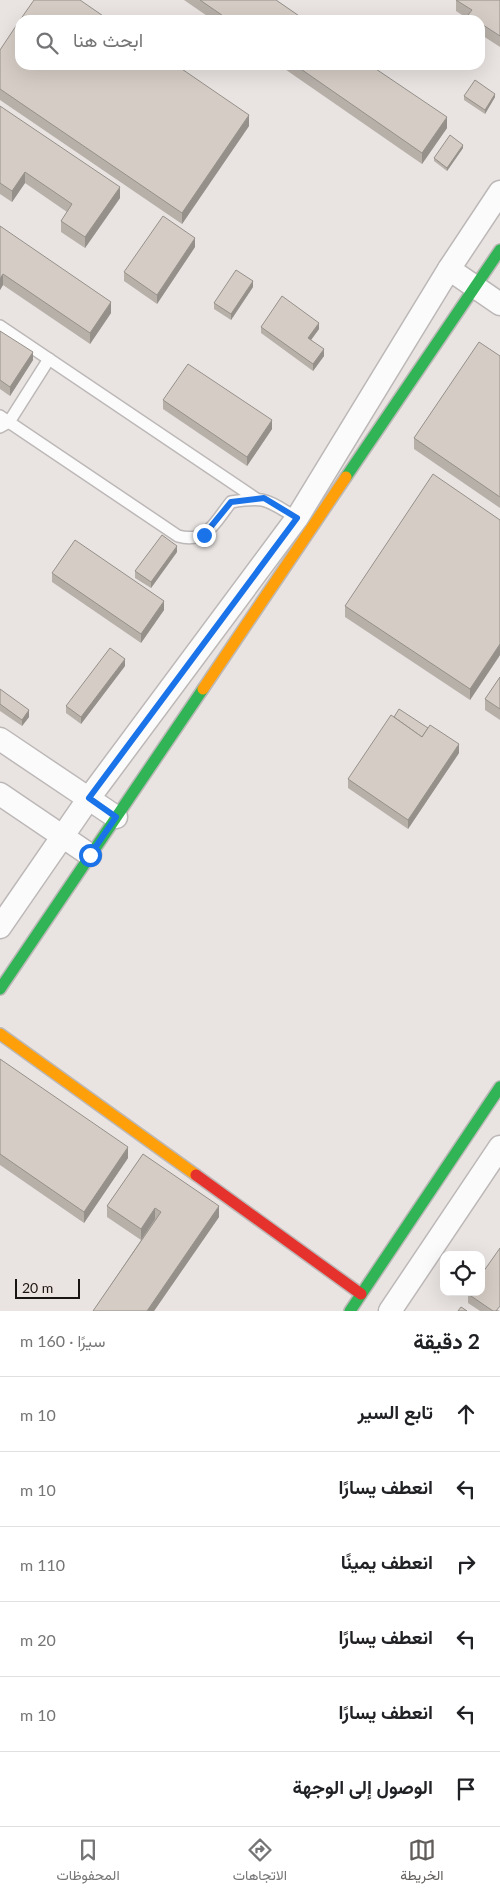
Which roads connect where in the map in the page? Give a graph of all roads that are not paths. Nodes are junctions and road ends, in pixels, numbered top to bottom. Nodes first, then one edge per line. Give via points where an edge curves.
1 (500, 192) edge
2 (473, 234) junction
3 (500, 251) edge
4 (449, 269) junction
5 (475, 287) junction
6 (500, 304) edge
7 (0, 326) edge
8 (49, 359) junction
9 (3, 422) edge
10 (255, 498) junction
11 (297, 518) junction
12 (0, 739) edge
13 (0, 794) edge
14 (89, 798) junction
15 (116, 817) junction
16 (63, 835) junction
17 (90, 855) junction
18 (0, 927) edge
19 (0, 989) edge
20 (0, 1034) edge
21 (500, 1088) edge
22 (500, 1148) edge
23 (361, 1294) junction
24 (350, 1311) edge
25 (390, 1311) edge

1 - 2 street
2 - 3 street
2 - 4 street
3 - 5 street
4 - 5 street
4 - 11 street
5 - 6 street
5 - 15 street
7 - 8 lane
8 - 9 lane
8 - 10 lane
9 - 10 lane via 178,536 191,540 204,535 231,502
10 - 11 lane via 264,498
11 - 14 street
12 - 14 street
13 - 16 street
14 - 15 street
14 - 16 street
15 - 17 street
16 - 17 street
16 - 18 street
17 - 19 street
20 - 23 street
21 - 23 street
22 - 25 street
23 - 24 street

